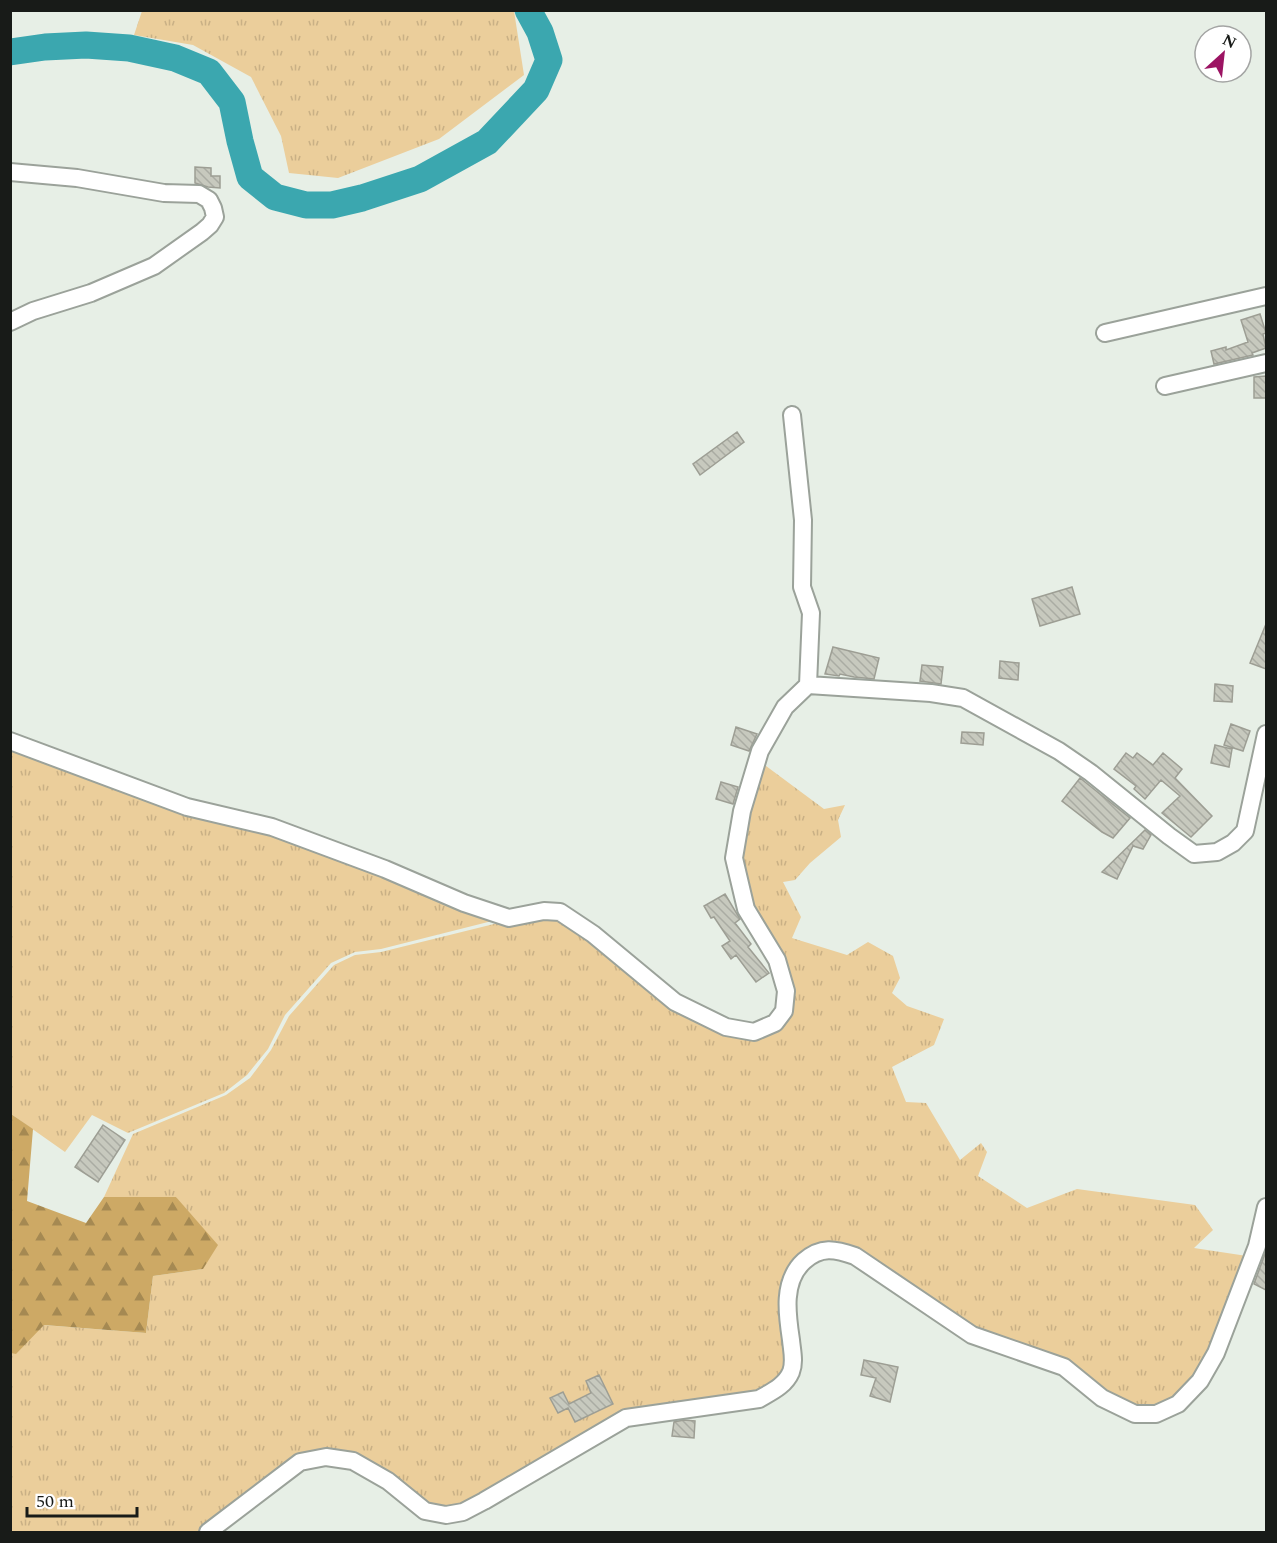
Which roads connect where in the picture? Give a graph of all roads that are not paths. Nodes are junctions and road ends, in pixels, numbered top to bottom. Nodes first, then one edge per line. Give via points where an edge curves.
1 (10, 172) edge
2 (1266, 296) edge
3 (10, 322) edge
4 (1105, 333) dead end
5 (1266, 363) edge
6 (1165, 386) dead end
7 (792, 415) dead end
8 (808, 685) junction
9 (1266, 734) edge
10 (10, 741) edge
11 (1266, 1207) edge
12 (208, 1533) edge

1 - 3 street via 77,178 164,193 199,194 209,200 215,217 202,232 154,266
2 - 4 street
5 - 6 street
7 - 8 street via 803,520 802,587 811,614
8 - 9 street via 963,698 1059,751 1194,854 1217,852 1245,831
8 - 10 street via 785,707 760,751 742,811 734,858 746,909 777,960 786,991 784,1011 775,1023 754,1032 726,1027 675,1002 593,934 560,912 508,918 272,827 187,807
11 - 12 street via 1257,1246 1216,1353 1200,1381 1178,1404 1156,1414 1135,1414 1102,1398 1064,1367 972,1335 855,1256 834,1249 812,1254 795,1269 788,1292 794,1361 779,1388 759,1399 626,1418 464,1512 446,1515 425,1510 388,1481 353,1461 326,1457 300,1462

